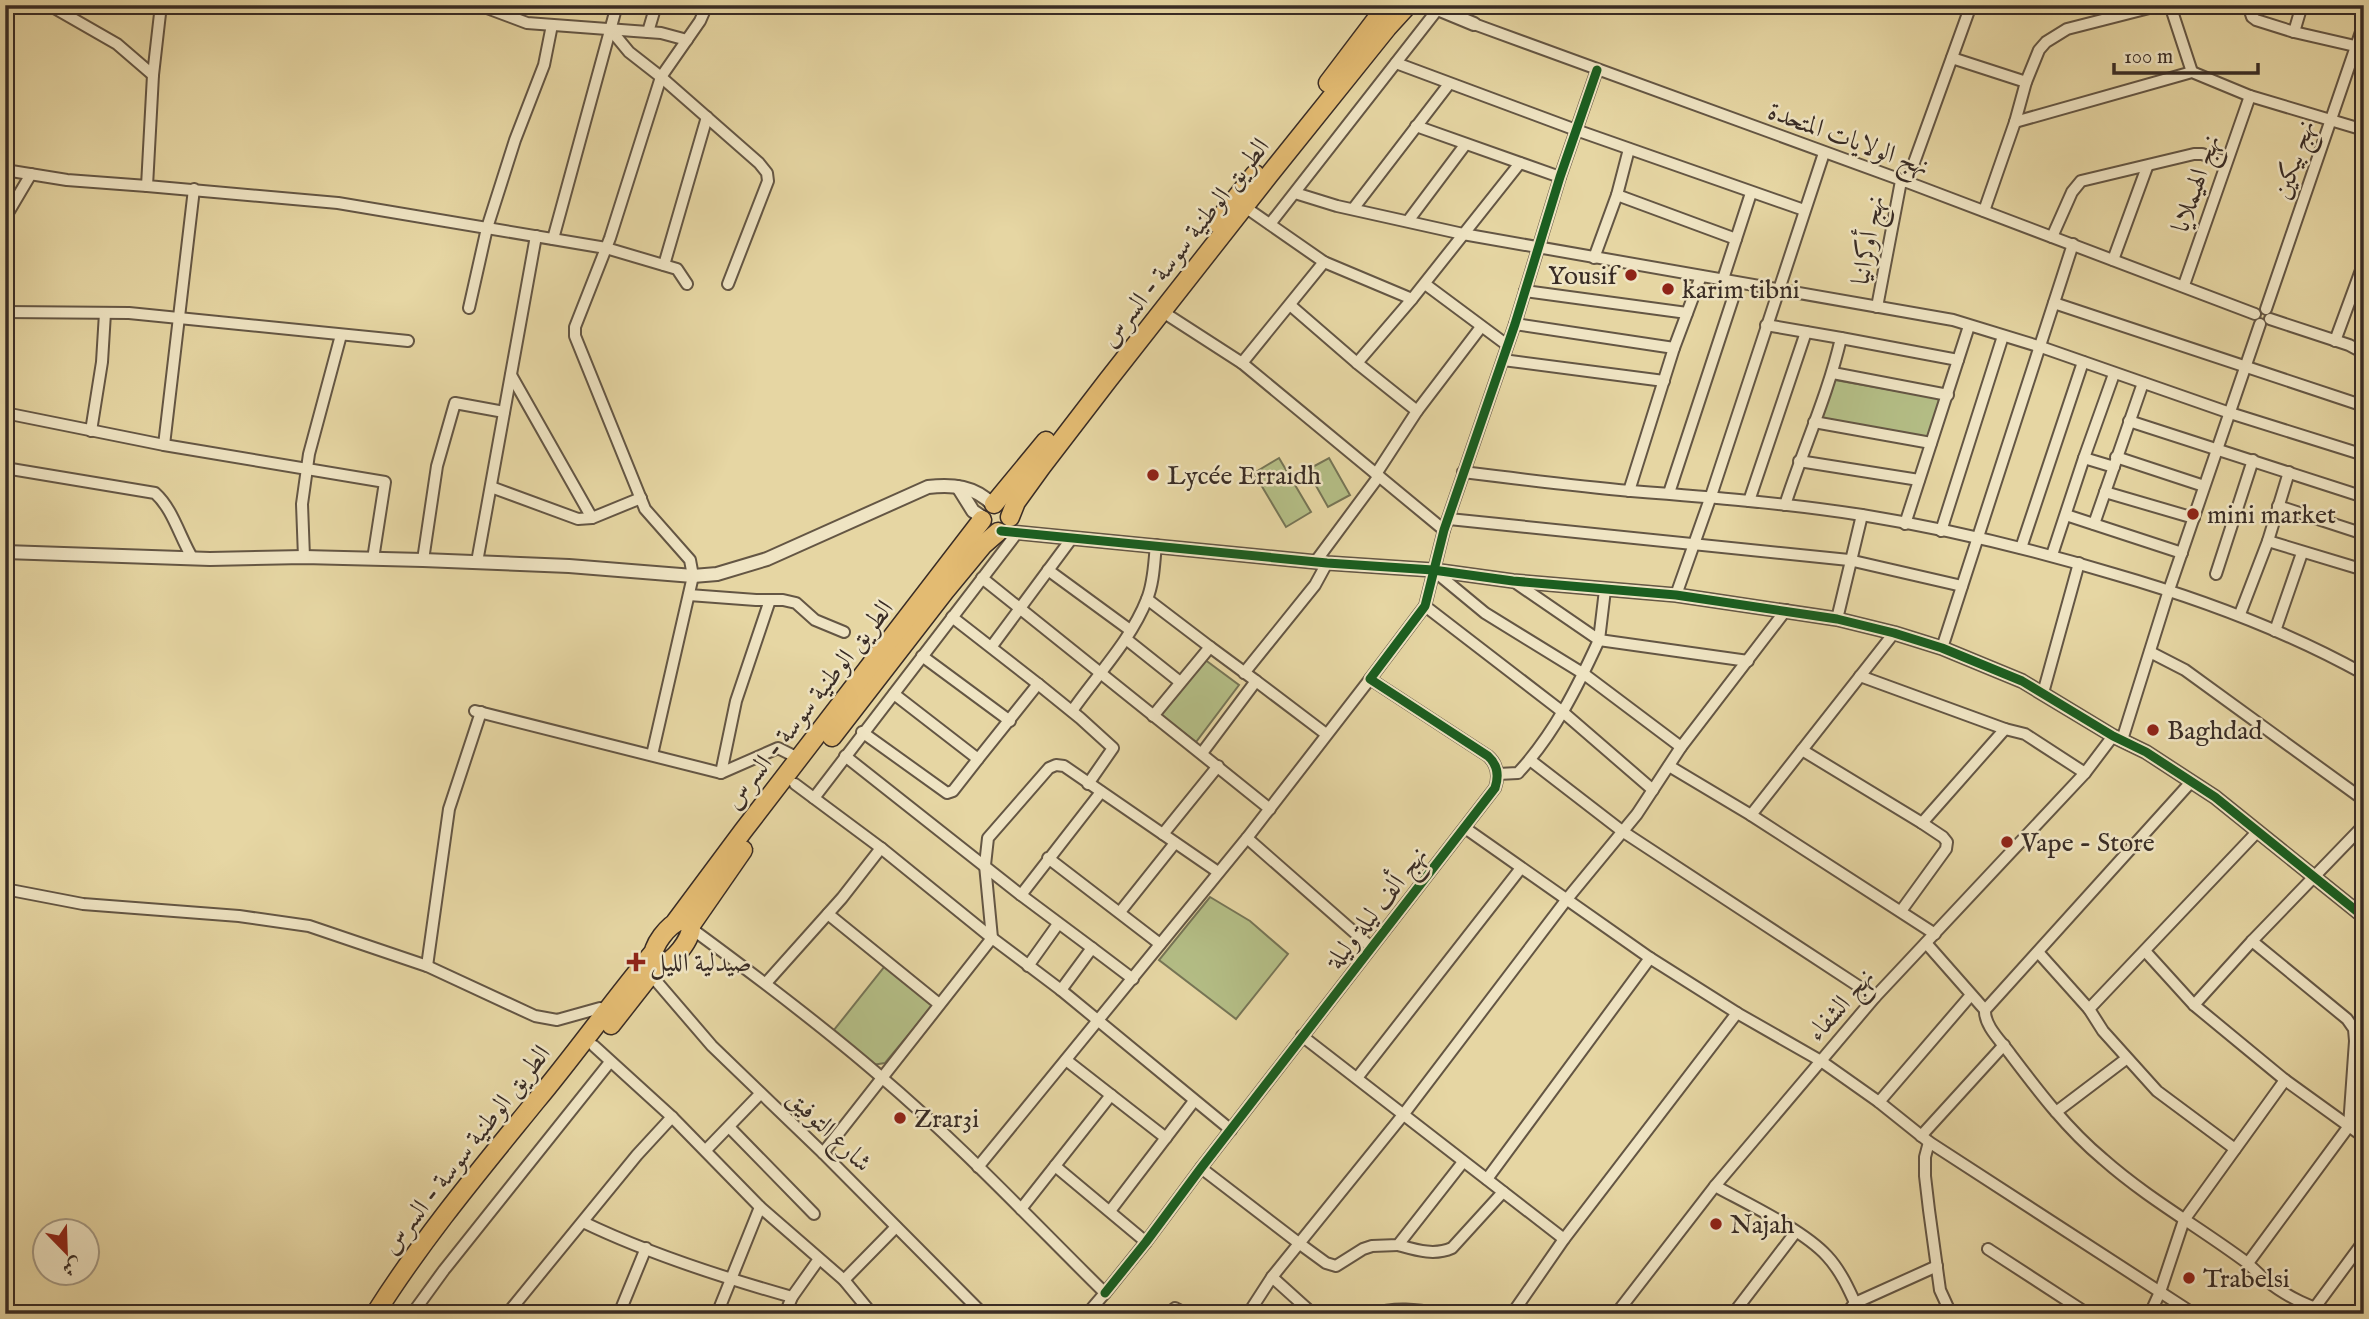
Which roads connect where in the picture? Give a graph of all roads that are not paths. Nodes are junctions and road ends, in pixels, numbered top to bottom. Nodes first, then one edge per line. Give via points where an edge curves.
1 (49, 5) edge
2 (161, 5) edge
3 (617, 5) edge
4 (656, 5) edge
5 (707, 5) edge
6 (1387, 5) edge
7 (1408, 5) edge
8 (1971, 5) edge
9 (2161, 5) edge
10 (2170, 5) edge
11 (2249, 5) edge
12 (2302, 5) edge
13 (485, 6) edge
14 (1436, 7) edge
15 (2364, 23) edge
16 (1474, 24) joint
17 (552, 25) junction
18 (610, 29) junction
19 (648, 32) junction
20 (2294, 32) junction
21 (687, 40) junction
22 (2355, 46) junction
23 (1952, 58) junction
24 (1396, 63) junction
25 (1597, 70) junction
26 (2192, 72) junction
27 (153, 75) junction
28 (662, 77) junction
29 (2026, 82) junction
30 (1449, 84) junction
31 (2250, 96) junction
32 (708, 117) junction
33 (2330, 120) junction
34 (2015, 122) junction
35 (1416, 126) junction
36 (1576, 130) junction
37 (2364, 130) edge
38 (1465, 145) junction
39 (1629, 149) junction
40 (1824, 153) junction
41 (2226, 162) junction
42 (1520, 163) junction
43 (2147, 167) junction
44 (5, 170) edge
45 (31, 174) junction
46 (1560, 177) junction
47 (1904, 182) junction
48 (147, 186) junction
49 (194, 189) junction
50 (1295, 193) junction
51 (1751, 193) junction
52 (1617, 195) junction
53 (1245, 207) junction
54 (1353, 209) junction
55 (1804, 210) junction
56 (1984, 211) junction
57 (5, 218) edge
58 (1408, 221) junction
59 (1270, 223) junction
60 (487, 228) junction
61 (1463, 234) junction
62 (536, 236) junction
63 (2052, 237) junction
64 (553, 239) junction
65 (1735, 239) junction
66 (2073, 244) junction
67 (606, 248) junction
68 (1538, 248) junction
69 (1594, 258) junction
70 (2113, 260) junction
71 (1324, 262) junction
72 (664, 265) junction
73 (2363, 268) edge
74 (1701, 276) junction
75 (1723, 279) junction
76 (1738, 283) junction
77 (687, 284) dead end
78 (728, 284) dead end
79 (1425, 284) junction
80 (2184, 285) junction
81 (1777, 289) junction
82 (1525, 291) junction
83 (1412, 299) junction
84 (2054, 303) junction
85 (1290, 305) junction
86 (1877, 307) junction
87 (469, 308) dead end
88 (5, 312) edge
89 (1163, 312) junction
90 (106, 313) junction
91 (1687, 313) junction
92 (2263, 316) junction
93 (179, 318) junction
94 (1515, 324) junction
95 (1766, 325) junction
96 (1969, 326) junction
97 (1481, 327) junction
98 (1806, 332) junction
99 (341, 335) junction
100 (2003, 336) junction
101 (1841, 338) junction
102 (408, 341) dead end
103 (2335, 341) junction
104 (1507, 345) junction
105 (2348, 345) junction
106 (2364, 345) edge
107 (2041, 347) junction
108 (1674, 348) junction
109 (2364, 353) edge
110 (1503, 360) junction
111 (1958, 360) junction
112 (2083, 362) junction
113 (1242, 363) junction
114 (1357, 363) junction
115 (2246, 367) junction
116 (1833, 373) junction
117 (2114, 373) junction
118 (511, 374) junction
119 (1664, 381) junction
120 (2143, 383) junction
121 (1948, 394) junction
122 (2364, 405) edge
123 (1417, 411) junction
124 (504, 412) junction
125 (5, 413) edge
126 (2230, 413) junction
127 (2129, 421) junction
128 (1814, 422) junction
129 (91, 431) junction
130 (1931, 443) junction
131 (164, 445) junction
132 (2216, 450) junction
133 (2364, 455) edge
134 (2084, 458) junction
135 (2253, 460) junction
136 (1799, 461) junction
137 (2115, 462) junction
138 (5, 468) edge
139 (307, 468) junction
140 (1463, 472) junction
141 (2289, 472) junction
142 (1377, 475) junction
143 (1919, 480) junction
144 (2204, 486) junction
145 (491, 487) junction
146 (958, 487) junction
147 (1629, 491) junction
148 (2105, 492) junction
149 (1669, 493) junction
150 (1711, 496) junction
151 (2364, 496) edge
152 (641, 498) junction
153 (1749, 501) junction
154 (1785, 505) junction
155 (2278, 506) junction
156 (988, 512) junction
157 (2066, 514) junction
158 (1861, 515) junction
159 (2194, 518) junction
160 (592, 519) junction
161 (1447, 524) junction
162 (1905, 524) junction
163 (2094, 524) junction
164 (1007, 526) junction
165 (1941, 531) junction
166 (2364, 534) edge
167 (1978, 537) junction
168 (1072, 538) junction
169 (2268, 541) junction
170 (1156, 545) junction
171 (1692, 545) junction
172 (2021, 548) junction
173 (5, 552) edge
174 (2182, 553) junction
175 (2302, 553) junction
176 (2052, 555) junction
177 (304, 557) junction
178 (193, 559) junction
179 (373, 559) junction
180 (423, 560) junction
181 (1849, 560) junction
182 (477, 562) junction
183 (1321, 562) junction
184 (2079, 563) junction
185 (1048, 570) junction
186 (1433, 570) junction
187 (2364, 570) edge
188 (2216, 574) dead end
189 (693, 576) junction
190 (982, 578) junction
191 (1513, 581) junction
192 (1962, 586) junction
193 (1605, 590) junction
194 (2169, 590) junction
195 (689, 595) junction
196 (1676, 595) junction
197 (1147, 599) junction
198 (770, 600) junction
199 (1425, 606) junction
200 (1019, 607) junction
201 (1786, 610) junction
202 (2240, 614) junction
203 (952, 617) junction
204 (1837, 619) junction
205 (2275, 631) junction
206 (844, 632) dead end
207 (1894, 634) junction
208 (1128, 635) junction
209 (1599, 640) junction
210 (992, 646) junction
211 (1210, 647) junction
212 (1942, 648) junction
213 (2150, 652) junction
214 (922, 656) junction
215 (1748, 661) junction
216 (1100, 671) junction
217 (1244, 673) junction
218 (1584, 674) junction
219 (2364, 674) edge
220 (1860, 676) junction
221 (1370, 680) junction
222 (1256, 681) junction
223 (1180, 682) junction
224 (1038, 684) junction
225 (2043, 693) junction
226 (894, 694) junction
227 (1072, 711) junction
228 (1564, 713) junction
229 (1153, 716) junction
230 (1010, 721) junction
231 (2005, 729) junction
232 (862, 732) junction
233 (1326, 734) junction
234 (2118, 738) junction
235 (1681, 747) junction
236 (1802, 750) junction
237 (1202, 753) junction
238 (652, 755) junction
239 (845, 756) junction
240 (800, 759) junction
241 (978, 759) junction
242 (1530, 760) junction
243 (1218, 766) junction
244 (1669, 766) junction
245 (721, 773) junction
246 (2085, 773) junction
247 (1498, 774) junction
248 (2191, 782) junction
249 (794, 784) junction
250 (1088, 784) junction
251 (1653, 790) junction
252 (1101, 792) junction
253 (814, 798) junction
254 (2364, 800) edge
255 (1270, 808) junction
256 (1751, 815) junction
257 (1922, 823) junction
258 (2364, 825) edge
259 (1465, 828) junction
260 (1622, 831) junction
261 (2259, 831) junction
262 (1163, 834) junction
263 (1247, 838) junction
264 (1175, 843) junction
265 (881, 848) junction
266 (1048, 858) junction
267 (985, 865) junction
268 (1521, 868) junction
269 (1218, 872) junction
270 (2312, 877) junction
271 (5, 889) edge
272 (1021, 895) junction
273 (1567, 899) junction
274 (1901, 911) junction
275 (1120, 912) junction
276 (828, 914) junction
277 (2364, 917) edge
278 (1058, 924) junction
279 (687, 925) junction
280 (1935, 934) junction
281 (992, 939) junction
282 (2252, 941) junction
283 (1926, 943) junction
284 (1160, 944) junction
285 (1371, 947) junction
286 (1092, 948) junction
287 (2145, 951) junction
288 (2038, 952) junction
289 (1650, 958) junction
290 (654, 965) junction
291 (427, 966) junction
292 (1028, 966) junction
293 (1133, 978) junction
294 (766, 983) junction
295 (1061, 990) junction
296 (1971, 995) junction
297 (1875, 997) junction
298 (939, 1004) junction
299 (2194, 1005) junction
300 (2089, 1009) junction
301 (1985, 1010) junction
302 (607, 1011) junction
303 (1737, 1013) junction
304 (1098, 1022) junction
305 (1302, 1037) junction
306 (2004, 1045) junction
307 (594, 1046) junction
308 (2126, 1059) junction
309 (1066, 1060) junction
310 (1821, 1061) junction
311 (610, 1062) junction
312 (881, 1077) junction
313 (1357, 1078) junction
314 (2285, 1080) junction
315 (760, 1094) junction
316 (1111, 1095) junction
317 (1194, 1101) junction
318 (1880, 1102) junction
319 (2056, 1112) junction
320 (1403, 1115) junction
321 (672, 1117) junction
322 (2349, 1126) junction
323 (730, 1128) junction
324 (1231, 1130) junction
325 (2364, 1137) edge
326 (1166, 1138) junction
327 (1925, 1139) junction
328 (2235, 1149) junction
329 (706, 1150) junction
330 (824, 1153) junction
331 (1463, 1162) junction
332 (1055, 1166) junction
333 (978, 1167) junction
334 (1201, 1167) junction
335 (1487, 1179) junction
336 (1715, 1186) junction
337 (1503, 1192) junction
338 (760, 1206) junction
339 (1021, 1209) junction
340 (1110, 1211) junction
341 (814, 1214) dead end
342 (2184, 1220) junction
343 (583, 1222) junction
344 (895, 1227) junction
345 (1795, 1233) junction
346 (1563, 1239) junction
347 (2364, 1241) edge
348 (1146, 1242) junction
349 (1300, 1244) junction
350 (1398, 1245) junction
351 (646, 1248) junction
352 (1988, 1249) dead end
353 (819, 1259) junction
354 (2248, 1263) junction
355 (1937, 1266) junction
356 (1272, 1277) junction
357 (730, 1279) junction
358 (844, 1280) junction
359 (2160, 1292) junction
360 (1105, 1293) junction
361 (792, 1297) junction
362 (2316, 1306) junction
363 (1857, 1308) edge
364 (788, 1313) edge
365 (375, 1314) edge
366 (389, 1314) edge
367 (412, 1314) edge
368 (507, 1314) edge
369 (619, 1314) edge
370 (717, 1314) edge
371 (872, 1314) edge
372 (982, 1314) edge
373 (1087, 1314) edge
374 (1167, 1314) edge
375 (1187, 1314) edge
376 (1248, 1314) edge
377 (1313, 1314) edge
378 (1371, 1314) edge
379 (1440, 1314) edge
380 (1512, 1314) edge
381 (1616, 1314) edge
382 (1733, 1314) edge
383 (1846, 1314) edge
384 (1951, 1314) edge
385 (2088, 1314) edge
386 (2150, 1314) edge
387 (2194, 1314) edge
388 (2338, 1314) edge

1 - 27 street via 117,44
2 - 27 street
3 - 18 street
4 - 19 street
5 - 21 street
6 - 156 highway, الطريق الوطنية سوسة - السرس
7 - 53 highway, الطريق الوطنية سوسة - السرس
8 - 23 street, نهج أوكرانيا
9 - 29 street via 2055,34 2039,50
10 - 26 street
11 - 20 street via 2256,20
12 - 20 street
13 - 17 street via 527,23
14 - 16 street, نهج الولايات المتحدة
14 - 24 street
15 - 22 street, نهج بيكين
16 - 25 street, نهج الولايات المتحدة
17 - 18 street
17 - 60 street via 544,65
18 - 19 street
18 - 28 street via 629,52
18 - 64 street
19 - 21 street
20 - 22 street
21 - 28 street
22 - 33 street, نهج بيكين
23 - 29 street
23 - 47 street, نهج أوكرانيا
24 - 30 street
24 - 50 street
25 - 36 street
25 - 40 street, نهج الولايات المتحدة
26 - 31 street
26 - 34 street
27 - 48 street
28 - 32 street
28 - 67 street
29 - 34 street
30 - 35 street
30 - 36 street
31 - 33 street
31 - 41 street, نهج الهيملايا
32 - 72 street
32 - 78 street via 759,163 768,181
33 - 37 street
33 - 92 street, نهج بيكين
34 - 56 street
35 - 38 street
35 - 54 street
36 - 39 street
36 - 46 street
38 - 42 street
38 - 58 street
39 - 51 street
39 - 52 street
40 - 47 street, نهج الولايات المتحدة
40 - 55 street
41 - 43 street via 2194,154
41 - 80 street, نهج الهيملايا
42 - 46 street
42 - 61 street
43 - 63 street via 2081,181
43 - 70 street
44 - 45 street
45 - 48 street
45 - 57 street
46 - 68 street
47 - 56 street, نهج الولايات المتحدة
47 - 86 street, نهج أوكرانيا
48 - 49 street
49 - 60 street via 338,203
49 - 93 street
50 - 54 street
50 - 59 street
51 - 55 street
51 - 65 street
52 - 65 street
52 - 69 street
53 - 59 street
53 - 89 highway, الطريق الوطنية سوسة - السرس
54 - 58 street
55 - 81 street
56 - 63 street, نهج الولايات المتحدة
58 - 61 street
59 - 71 street
60 - 62 street
60 - 87 street
61 - 68 street
61 - 79 street
62 - 64 street
62 - 118 street
63 - 66 street, نهج الولايات المتحدة
64 - 67 street
65 - 75 street
66 - 70 street, نهج الولايات المتحدة
66 - 84 street
67 - 72 street
67 - 152 street via 575,336
68 - 69 street
68 - 82 street
69 - 74 street
70 - 80 street, نهج الولايات المتحدة
71 - 83 street
71 - 85 street
72 - 77 street via 677,269
73 - 103 street
74 - 75 street
74 - 91 street
75 - 76 street
76 - 81 street
76 - 149 street
79 - 83 street
79 - 97 street
80 - 92 street, نهج الولايات المتحدة
81 - 86 street
81 - 95 street
82 - 91 street
82 - 94 street
83 - 114 street
84 - 107 street
84 - 115 street
85 - 113 street
85 - 114 street
86 - 96 street
88 - 90 street
89 - 113 street
89 - 164 highway, الطريق الوطنية سوسة - السرس via 1042,466 1016,502
90 - 93 street
90 - 129 street
91 - 108 street
92 - 103 street, نهج الولايات المتحدة
92 - 115 street, نهج بيكين
93 - 99 street
93 - 131 street
94 - 104 street
94 - 108 street
95 - 98 street
95 - 150 street
96 - 100 street
96 - 111 street
97 - 104 street
97 - 123 street
98 - 101 street
98 - 153 street
99 - 102 street
99 - 139 street
100 - 107 street
100 - 165 street
101 - 111 street
101 - 116 street
103 - 105 street, نهج الولايات المتحدة
104 - 110 street
105 - 106 street
105 - 109 street, نهج الولايات المتحدة
107 - 112 street
107 - 167 street
108 - 119 street
110 - 119 street
110 - 140 street
111 - 121 street
112 - 117 street
112 - 172 street
113 - 142 street
114 - 123 street
115 - 122 street
115 - 126 street, نهج بيكين
116 - 121 street
116 - 128 street
117 - 120 street
117 - 134 street
118 - 124 street
118 - 160 street
119 - 147 street
120 - 126 street
120 - 127 street
121 - 130 street
123 - 142 street
124 - 145 street
124 - 180 street via 455,404 437,466
125 - 129 street
126 - 132 street, نهج بيكين
126 - 133 street
127 - 132 street
127 - 137 street
128 - 130 street
128 - 136 street
129 - 131 street
130 - 143 street
131 - 139 street
132 - 135 street
132 - 144 street, نهج بيكين
134 - 137 street
134 - 157 street
135 - 141 street
135 - 188 street
136 - 143 street
136 - 154 street
137 - 144 street
137 - 148 street
138 - 178 street via 155,492
139 - 177 street via 302,504
139 - 179 street via 385,482
140 - 147 street
140 - 161 street
141 - 151 street
141 - 155 street
142 - 161 street
142 - 183 street
143 - 162 street
144 - 159 street, نهج بيكين
145 - 160 street via 578,519
145 - 182 street
146 - 156 street via 978,494
146 - 156 street via 974,511
146 - 189 street via 928,487 767,559
147 - 149 street
148 - 159 street
148 - 163 street
149 - 150 street
150 - 153 street
150 - 171 street
152 - 160 street
152 - 189 street via 645,509 690,560
153 - 154 street
154 - 158 street
155 - 166 street
155 - 169 street
156 - 164 highway via 1006,509
156 - 164 highway via 989,530
156 - 240 highway, الطريق الوطنية سوسة - السرس
157 - 163 street
157 - 176 street
158 - 162 street
158 - 181 street
159 - 174 street, نهج الشفاء
161 - 171 street
161 - 186 street
162 - 165 street
163 - 174 street
164 - 168 street
164 - 190 street
164 - 249 highway, الطريق الوطنية سوسة - السرس via 983,545 945,591
165 - 167 street
167 - 172 street
167 - 192 street
168 - 170 street
168 - 185 street
169 - 175 street
169 - 202 street
170 - 183 street
170 - 197 street
171 - 181 street
171 - 196 street
172 - 176 street
173 - 178 street
174 - 194 street, نهج الشفاء
175 - 187 street
175 - 205 street
176 - 184 street
177 - 178 street
177 - 179 street
179 - 180 street
180 - 182 street
181 - 192 street
181 - 204 street
182 - 189 street
183 - 186 street
183 - 217 street via 1315,585
184 - 194 street
184 - 225 street
185 - 200 street
185 - 208 street
186 - 191 street
186 - 199 street
186 - 218 street via 1485,613
189 - 195 street
190 - 200 street
190 - 203 street
191 - 193 street
191 - 209 street
192 - 212 street
193 - 196 street
193 - 209 street
194 - 202 street
194 - 213 street, نهج الشفاء
195 - 198 street
195 - 238 street
196 - 201 street
197 - 208 street
197 - 211 street
198 - 206 street via 796,603 816,620
198 - 245 street via 736,701
199 - 221 street
199 - 228 street
200 - 210 street
200 - 216 street
201 - 204 street
201 - 215 street
202 - 205 street
203 - 210 street
203 - 214 street
204 - 207 street
205 - 219 street
207 - 212 street
207 - 220 street
208 - 216 street
208 - 223 street
209 - 215 street
209 - 218 street
210 - 224 street
211 - 217 street
211 - 223 street
212 - 225 street
213 - 234 street, نهج الشفاء
213 - 254 street via 2185,670
214 - 226 street
214 - 230 street
215 - 235 street
216 - 227 street
216 - 229 street
217 - 222 street
218 - 228 street
218 - 235 street
220 - 231 street
220 - 236 street
221 - 233 street
221 - 247 street via 1488,756
222 - 233 street
222 - 237 street
223 - 229 street
224 - 227 street
224 - 230 street
225 - 234 street
226 - 232 street
226 - 241 street
227 - 250 street via 1114,750
228 - 242 street
228 - 251 street
229 - 237 street
230 - 241 street
231 - 246 street via 2025,734
231 - 257 street
232 - 239 street
232 - 241 street via 947,793
233 - 255 street
234 - 246 street, نهج الشفاء
234 - 248 street
235 - 244 street
236 - 256 street
236 - 257 street
237 - 243 street
238 - 245 street
238 - 291 street via 478,711 449,809
239 - 253 street
239 - 267 street
240 - 245 street via 778,748
240 - 279 highway, الطريق الوطنية سوسة - السرس via 728,851
242 - 247 street via 1518,773
242 - 260 street
243 - 255 street
243 - 262 street
244 - 251 street
244 - 256 street
246 - 280 street, نهج الشفاء
247 - 259 street, نهج ألف ليلة وليلة via 1494,788
248 - 261 street
248 - 288 street
249 - 253 street
249 - 279 highway, الطريق الوطنية سوسة - السرس
250 - 252 street
250 - 267 street via 1064,766 1049,768 988,838
251 - 260 street
252 - 262 street
252 - 266 street
253 - 265 street
255 - 263 street
256 - 274 street
257 - 274 street via 1943,837 1946,849
258 - 270 street
259 - 268 street
259 - 285 street, نهج ألف ليلة وليلة
260 - 273 street
260 - 297 street
261 - 270 street
261 - 287 street
262 - 264 street
263 - 269 street
263 - 285 street
264 - 269 street
264 - 275 street
265 - 276 street
265 - 281 street
266 - 272 street
266 - 275 street
267 - 272 street
267 - 281 street
268 - 273 street
268 - 313 street
269 - 284 street
270 - 277 street
270 - 282 street
271 - 291 street via 83,904 309,926
272 - 278 street
273 - 289 street
273 - 320 street
274 - 280 street
275 - 284 street
276 - 294 street
276 - 298 street
278 - 286 street
278 - 292 street
279 - 290 highway via 663,937
279 - 294 street
280 - 283 street, نهج الشفاء
281 - 292 street
281 - 298 street
282 - 299 street
282 - 322 street via 2354,1029
283 - 296 street
283 - 297 street, نهج الشفاء
284 - 293 street
285 - 305 street, نهج ألف ليلة وليلة
286 - 293 street
286 - 295 street
287 - 299 street
287 - 300 street
288 - 300 street
288 - 301 street
289 - 303 street
289 - 335 street
290 - 302 highway, الطريق الوطنية سوسة - السرس
290 - 307 highway, الطريق الوطنية سوسة - السرس
290 - 315 street, شارع التوفيق via 712,1046
291 - 302 street via 535,1016 557,1020 600,1008
292 - 295 street
293 - 304 street
294 - 312 street
295 - 304 street
296 - 301 street
296 - 318 street
297 - 310 street, نهج الشفاء
298 - 312 street
299 - 314 street
300 - 308 street
301 - 306 street via 1987,1022
302 - 365 highway, الطريق الوطنية سوسة - السرس via 458,1196
303 - 310 street
303 - 346 street
304 - 309 street
304 - 317 street
305 - 313 street
305 - 324 street, نهج ألف ليلة وليلة
306 - 319 street
306 - 327 street
307 - 311 street
307 - 366 highway, الطريق الوطنية سوسة - السرس via 469,1200
308 - 319 street
308 - 328 street via 2157,1091
309 - 316 street
309 - 333 street
310 - 318 street
310 - 336 street, نهج الشفاء
311 - 321 street
311 - 367 street
312 - 330 street
312 - 333 street
313 - 320 street
314 - 322 street
314 - 328 street
315 - 323 street
315 - 330 street, شارع التوفيق
316 - 326 street
316 - 332 street
317 - 324 street
317 - 326 street
318 - 327 street
319 - 342 street via 2103,1160
320 - 331 street
320 - 349 street
321 - 329 street
321 - 343 street
322 - 325 street
322 - 354 street
323 - 329 street
323 - 341 street
324 - 334 street, نهج ألف ليلة وليلة
326 - 340 street
327 - 355 street
327 - 359 street
328 - 342 street
329 - 338 street
330 - 344 street, شارع التوفيق
331 - 335 street
331 - 350 street
332 - 339 street
332 - 340 street
333 - 339 street
334 - 348 street, نهج ألف ليلة وليلة
334 - 349 street
335 - 337 street
336 - 345 street
336 - 381 street, نهج الشفاء
337 - 346 street
337 - 350 street via 1452,1248 1428,1252
338 - 353 street
338 - 357 street
339 - 360 street
340 - 348 street
342 - 354 street
342 - 359 street
343 - 351 street
343 - 368 street
344 - 358 street
344 - 372 street, شارع التوفيق
345 - 363 street via 1830,1258
345 - 382 street
346 - 380 street
347 - 362 street
348 - 360 street, نهج ألف ليلة وليلة
349 - 350 street via 1336,1266 1363,1249
349 - 356 street
351 - 357 street
351 - 369 street
352 - 385 street
353 - 358 street
353 - 361 street
354 - 362 street via 2268,1282
355 - 363 street
355 - 384 street via 1940,1290
356 - 376 street
356 - 377 street
357 - 361 street
357 - 370 street
358 - 371 street
359 - 386 street
359 - 387 street
360 - 373 street, نهج ألف ليلة وليلة
361 - 364 street
362 - 388 street
363 - 383 street
374 - 375 street via 1178,1308
378 - 379 street via 1415,1308

